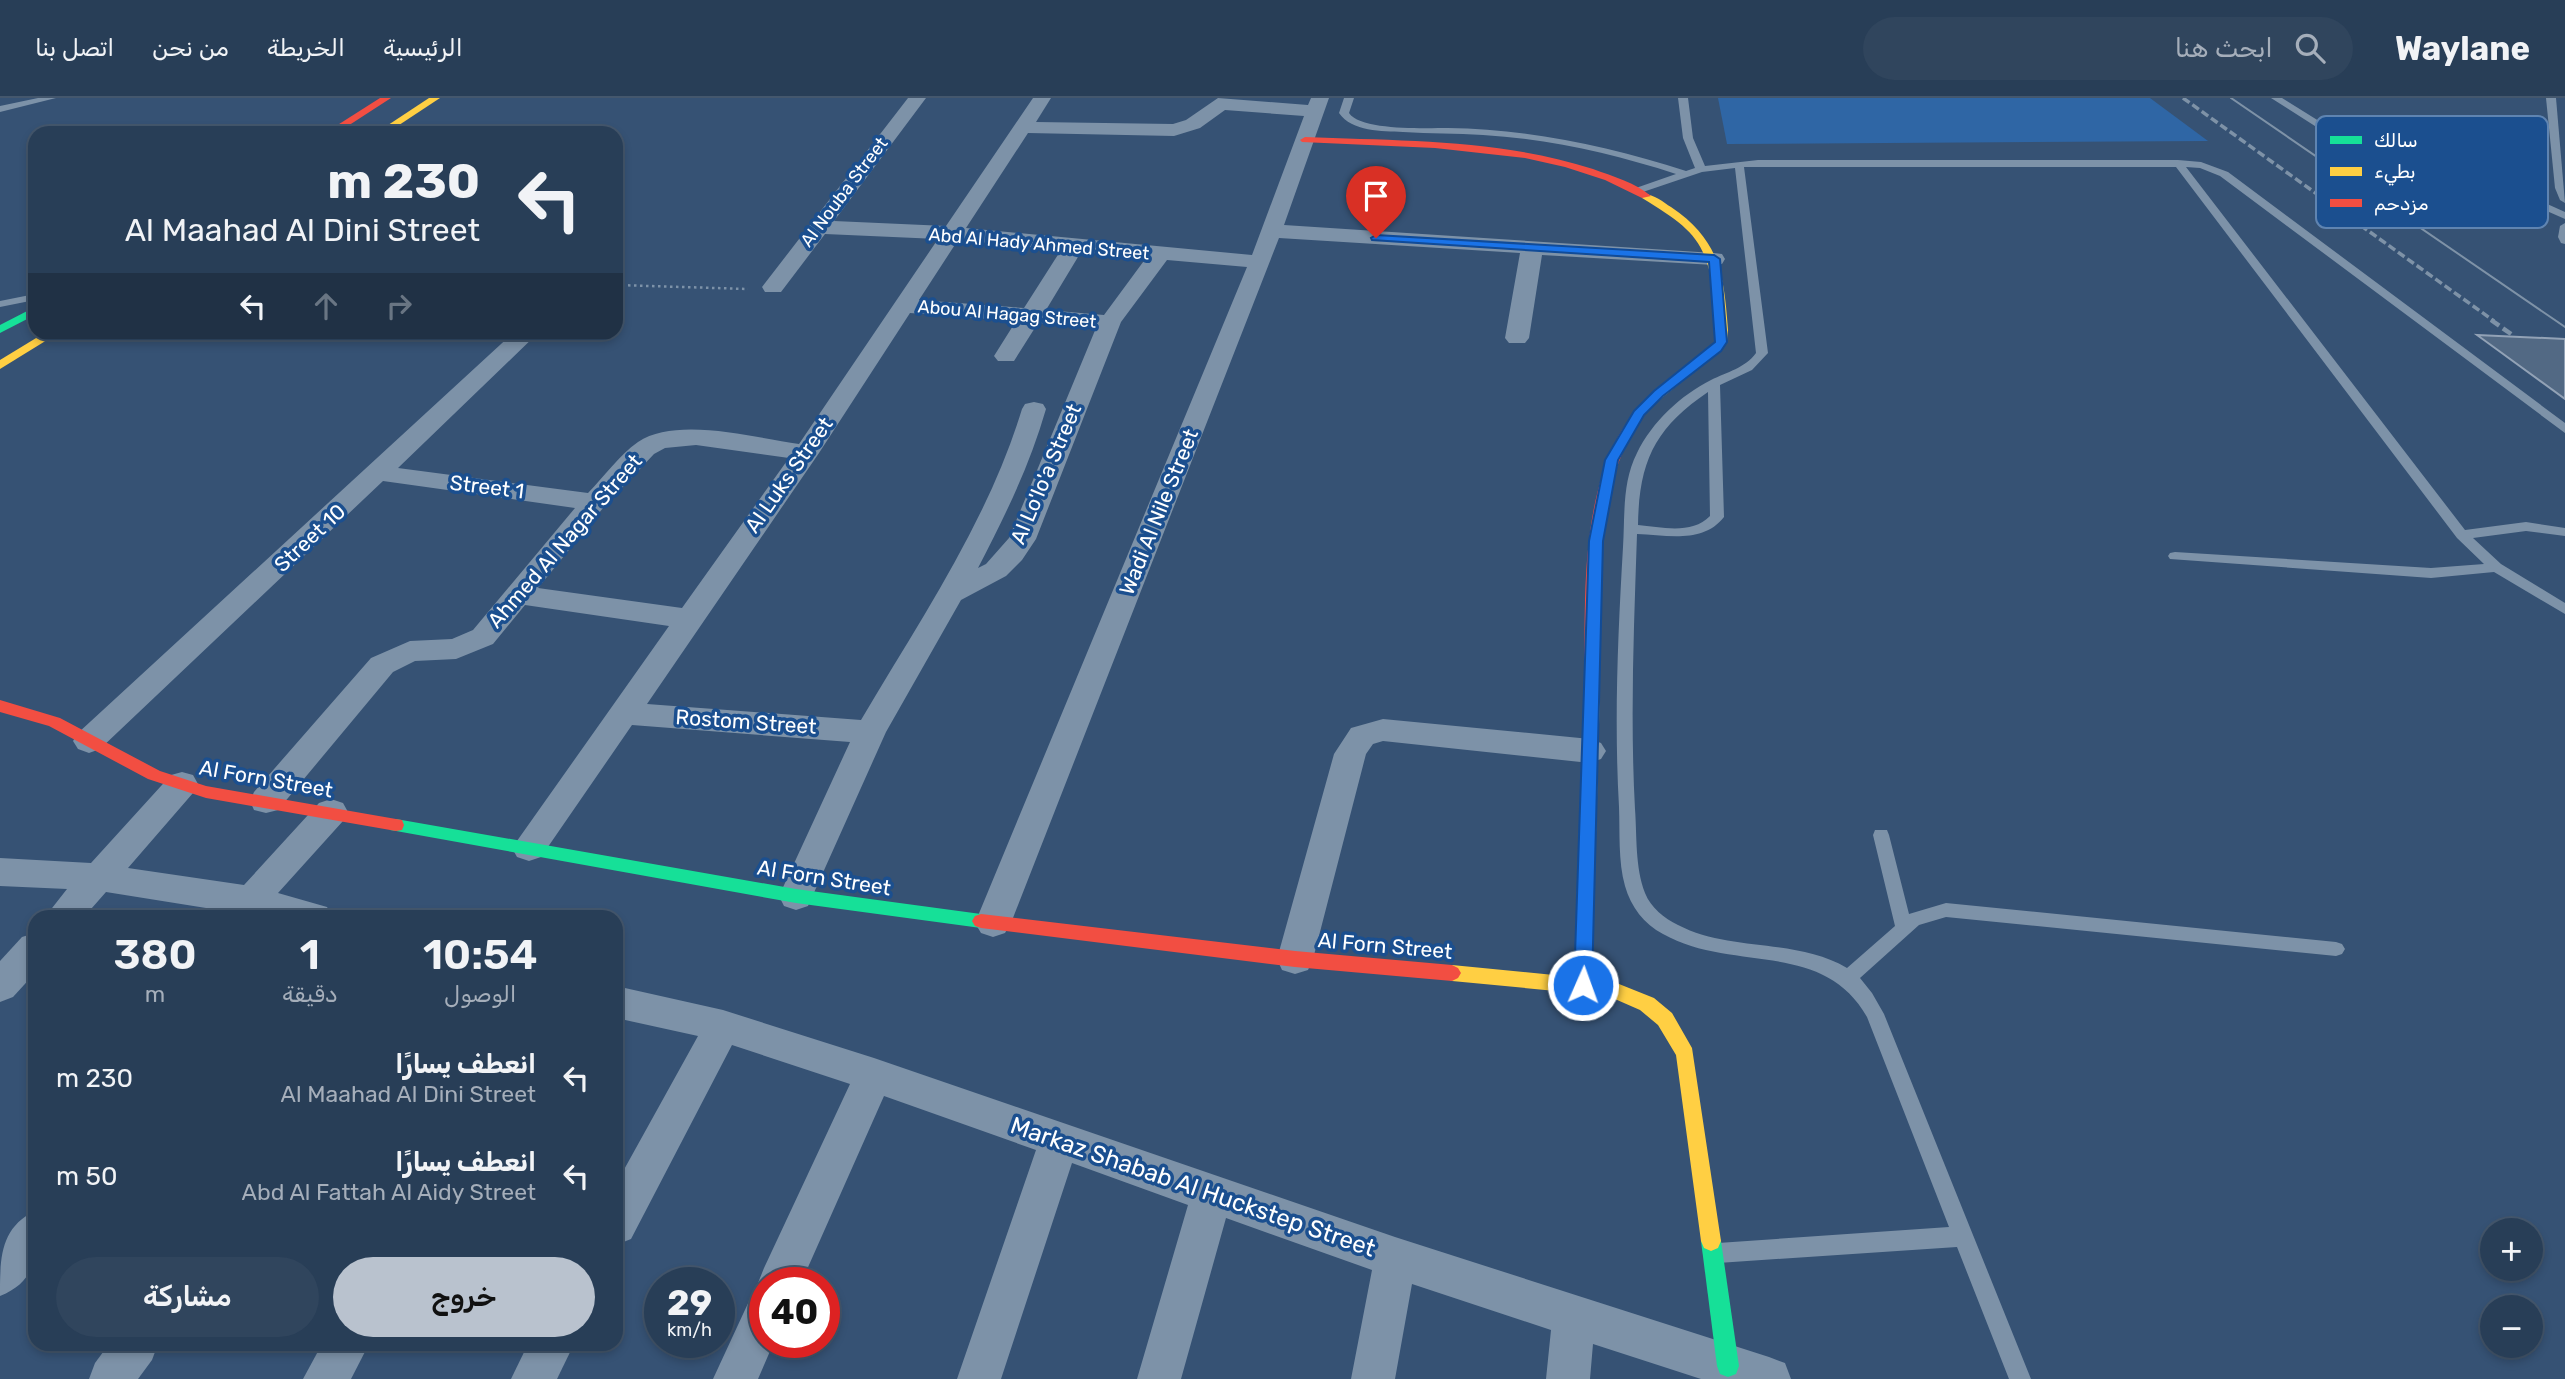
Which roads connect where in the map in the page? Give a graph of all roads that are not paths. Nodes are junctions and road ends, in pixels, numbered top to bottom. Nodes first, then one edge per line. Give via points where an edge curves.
1 (51, 98) edge
2 (386, 98) edge
3 (435, 98) edge
4 (917, 98) edge
5 (1042, 98) edge
6 (1349, 98) edge
7 (1683, 98) edge
8 (2276, 98) edge
9 (2551, 98) edge
10 (1226, 101) edge
11 (1317, 104) edge
12 (0, 109) edge
13 (2316, 125) edge
14 (341, 126) edge
15 (392, 126) edge
16 (1023, 127) junction
17 (1305, 140) junction
18 (2178, 163) junction
19 (1739, 164) junction
20 (1701, 169) junction
21 (1683, 173) junction
22 (1637, 191) junction
23 (2565, 200) edge
24 (2548, 208) edge
25 (2565, 216) edge
26 (2565, 226) edge
27 (818, 227) junction
28 (1272, 231) junction
29 (952, 233) junction
30 (2565, 241) edge
31 (1074, 246) junction
32 (1532, 248) junction
33 (1159, 255) junction
34 (1714, 259) junction
35 (1260, 262) junction
36 (773, 287) road end
37 (28, 298) edge
38 (0, 304) edge
39 (905, 306) junction
40 (28, 314) edge
41 (1031, 316) junction
42 (1110, 322) junction
43 (0, 330) edge
44 (1517, 338) dead end
45 (42, 340) edge
46 (520, 340) edge
47 (1006, 356) dead end
48 (0, 365) edge
49 (1714, 383) junction
50 (1034, 409) dead end
51 (2565, 429) edge
52 (806, 453) junction
53 (380, 473) junction
54 (594, 502) junction
55 (1631, 528) junction
56 (2565, 532) edge
57 (2462, 535) junction
58 (2175, 556) dead end
59 (2496, 567) junction
60 (950, 594) junction
61 (518, 595) junction
62 (2565, 610) edge
63 (687, 619) junction
64 (0, 706) edge
65 (622, 713) junction
66 (870, 732) junction
67 (89, 741) junction
68 (1590, 751) junction
69 (182, 784) junction
70 (266, 801) junction
71 (331, 812) junction
72 (1881, 835) dead end
73 (529, 848) junction
74 (0, 872) edge
75 (99, 877) junction
76 (796, 896) junction
77 (251, 900) junction
78 (69, 910) edge
79 (281, 910) edge
80 (993, 923) junction
81 (1904, 928) junction
82 (2336, 949) dead end
83 (28, 956) edge
84 (1295, 959) junction
85 (1848, 978) junction
86 (1583, 985) junction
87 (0, 986) edge
88 (623, 1004) edge
89 (723, 1026) junction
90 (874, 1075) junction
91 (1060, 1139) junction
92 (1212, 1194) junction
93 (623, 1212) edge
94 (1964, 1236) junction
95 (28, 1240) edge
96 (1713, 1254) junction
97 (1395, 1258) junction
98 (786, 1267) edge
99 (0, 1275) edge
100 (1574, 1316) junction
101 (749, 1349) edge
102 (131, 1351) edge
103 (343, 1351) edge
104 (547, 1351) edge
105 (1728, 1366) junction
106 (111, 1379) edge
107 (325, 1379) edge
108 (533, 1379) edge
109 (735, 1379) edge
110 (979, 1379) edge
111 (1159, 1379) edge
112 (1373, 1379) edge
113 (1568, 1379) edge
114 (1769, 1379) edge
115 (2020, 1379) edge

1 - 12 lane
2 - 14 street
3 - 15 street
4 - 27 street, Al Nouba Street
5 - 16 street, Al Luks Street
6 - 21 lane via 1344,113 1360,124 1552,139
7 - 20 lane via 1688,138
8 - 13 lane
9 - 23 lane
10 - 11 street
10 - 16 street via 1188,127 1174,130
11 - 17 street, Wadi Al Nile Street
16 - 29 street, Al Luks Street
17 - 22 street via 1507,154 1576,168
17 - 28 street, Wadi Al Nile Street
18 - 19 lane
18 - 51 lane via 2224,174
18 - 57 lane
19 - 20 lane
19 - 49 lane via 1763,348 1756,362
20 - 21 lane
21 - 22 lane
22 - 34 street via 1684,222
24 - 25 lane
26 - 30 lane
27 - 29 street, Abd Al Hady Ahmed Street
27 - 36 street, Al Nouba Street
28 - 32 street
28 - 35 street, Wadi Al Nile Street
29 - 31 street, Abd Al Hady Ahmed Street
29 - 39 street, Al Luks Street
31 - 33 street, Abd Al Hady Ahmed Street
31 - 41 street
32 - 34 street
32 - 44 street
33 - 35 street, Abd Al Hady Ahmed Street
33 - 42 street, Al Lo'lo'a Street
34 - 68 street via 1721,342 1639,413 1612,460 1596,541
35 - 80 street, Wadi Al Nile Street
37 - 38 lane
39 - 41 street, Abou Al Hagag Street
39 - 52 street, Al Luks Street
40 - 43 street
41 - 42 street, Abou Al Hagag Street
41 - 47 street
42 - 60 street, Al Lo'lo'a Street via 1022,539 996,570
45 - 48 street
46 - 53 street, Street 10
49 - 55 lane via 1672,416 1642,454
49 - 55 lane via 1717,517 1700,529
50 - 60 street via 1006,488
52 - 54 street, Ahmed Al Nagar Street via 696,437 666,439 645,449
52 - 63 street, Al Luks Street
53 - 54 street, Street 1
53 - 67 street, Street 10
54 - 61 street, Ahmed Al Nagar Street
55 - 85 lane via 1622,709 1637,897 1651,916 1680,936 1820,962
56 - 57 lane via 2522,525
57 - 59 lane
58 - 59 lane via 2431,573
59 - 62 lane
60 - 66 street
61 - 63 street
61 - 70 street, Ahmed Al Nagar Street via 475,642 456,649 410,651 382,666
63 - 65 street, Al Luks Street
64 - 67 street, Al Forn Street via 54,723
65 - 66 street, Rostom Street
65 - 73 street, Al Luks Street
66 - 76 street
67 - 69 street, Al Forn Street
68 - 84 street via 1383,730 1361,736 1350,754
68 - 86 street
69 - 70 street, Al Forn Street
69 - 75 street
70 - 71 street, Al Forn Street
71 - 73 street, Al Forn Street
71 - 77 street
72 - 81 lane
73 - 76 street, Al Forn Street
74 - 75 street
75 - 77 street
75 - 78 street
76 - 80 street, Al Forn Street
77 - 79 street
80 - 84 street, Al Forn Street
81 - 82 lane via 1922,915 1962,910
81 - 85 lane
83 - 87 street
84 - 86 street, Al Forn Street
85 - 94 lane via 1875,1014
86 - 96 street, Al Forn Street via 1635,996 1658,1011 1675,1031 1685,1054
88 - 89 street, Markaz Shabab Al Huckstep Street
89 - 90 street, Markaz Shabab Al Huckstep Street
89 - 93 street
90 - 91 street, Markaz Shabab Al Huckstep Street
90 - 98 street
91 - 92 street, Markaz Shabab Al Huckstep Street
91 - 110 street
92 - 97 street, Markaz Shabab Al Huckstep Street
92 - 111 street
94 - 96 lane
94 - 115 lane
95 - 99 street
96 - 105 street
97 - 100 street, Markaz Shabab Al Huckstep Street
97 - 112 street
100 - 105 street, Markaz Shabab Al Huckstep Street
100 - 113 street
101 - 109 street
102 - 106 street
103 - 107 street
104 - 108 street
105 - 114 street, Markaz Shabab Al Huckstep Street

